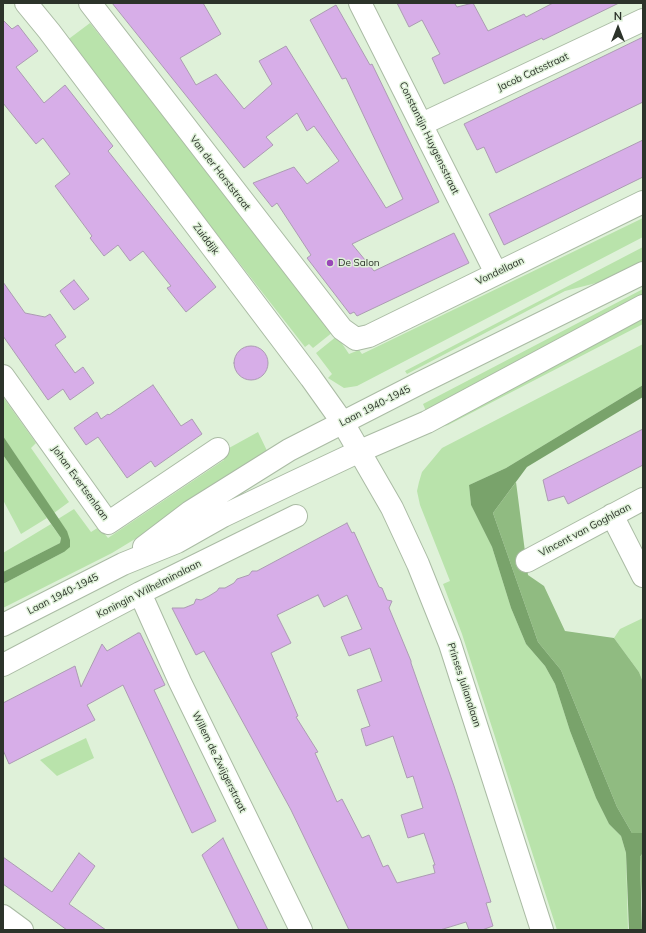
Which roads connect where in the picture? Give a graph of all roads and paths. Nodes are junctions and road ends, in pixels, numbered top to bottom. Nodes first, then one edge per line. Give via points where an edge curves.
1 (26, 3) edge
2 (35, 3) edge
3 (90, 3) edge
4 (360, 3) edge
5 (643, 20) edge
6 (49, 30) junction
7 (422, 124) junction
8 (643, 202) edge
9 (496, 273) junction
10 (643, 273) edge
11 (643, 306) edge
12 (356, 339) joint
13 (3, 376) edge
14 (343, 423) junction
15 (218, 449) dead end
16 (360, 451) junction
17 (643, 499) edge
18 (612, 515) junction
19 (296, 516) dead end
20 (527, 561) dead end
21 (123, 564) junction
22 (643, 576) edge
23 (140, 593) junction
24 (3, 625) edge
25 (3, 664) edge
26 (3, 916) edge
27 (22, 930) edge
28 (301, 930) edge
29 (542, 930) edge

1 - 6 street, Zuiddijk
2 - 6 street, Zuiddijk
3 - 12 street, Van der Horststraat via 342,329
4 - 7 street, Constantijn Huygensstraat
5 - 7 street, Jacob Catsstraat
6 - 14 street, Zuiddijk via 312,378
7 - 9 street, Constantijn Huygensstraat
8 - 9 street, Vondellaan
9 - 12 street, Vondellaan via 370,336
10 - 14 street, Laan 1940-1945
11 - 16 street, Laan 1940-1945 via 427,422
13 - 15 street, Johan Evertsenlaan via 108,523
14 - 16 street, Zuiddijk
14 - 21 street, Laan 1940-1945 via 284,454 190,512
16 - 21 street, Laan 1940-1945 via 223,516 177,542
16 - 29 street, Prinses Julianalaan via 392,508 450,644
17 - 18 street, Vincent van Goghlaan
18 - 20 street, Vincent van Goghlaan
18 - 22 street
19 - 23 street, Koningin Wilhelminalaan
21 - 24 street, Laan 1940-1945
23 - 25 street, Koningin Wilhelminalaan
23 - 28 street, Willem de Zwijgerstraat via 180,682
26 - 27 street

